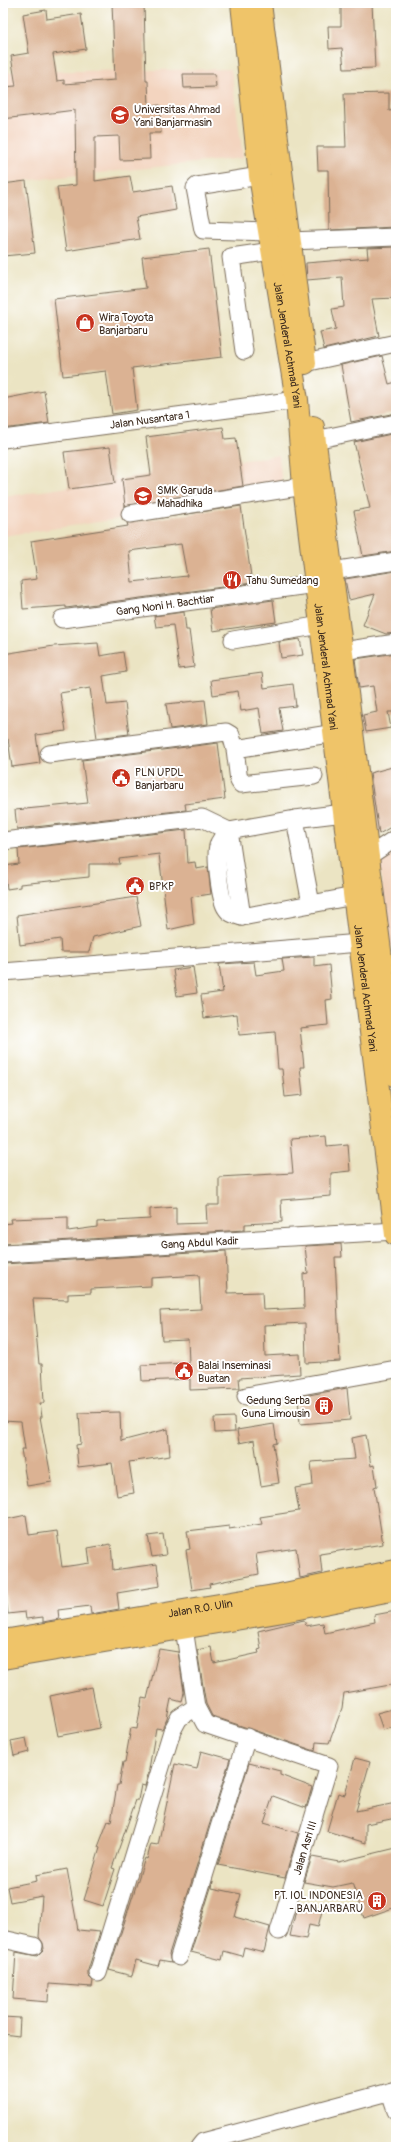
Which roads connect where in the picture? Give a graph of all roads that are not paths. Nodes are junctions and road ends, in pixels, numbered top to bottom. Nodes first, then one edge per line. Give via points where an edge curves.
1 (242, 3) edge
2 (260, 3) edge
3 (254, 34) junction
4 (260, 176) junction
5 (396, 237) edge
6 (277, 241) junction
7 (396, 343) edge
8 (244, 351) dead end
9 (305, 363) junction
10 (297, 400) junction
11 (396, 423) edge
12 (3, 439) edge
13 (315, 440) junction
14 (304, 486) junction
15 (130, 514) dead end
16 (396, 561) edge
17 (324, 578) junction
18 (62, 619) dead end
19 (321, 625) junction
20 (233, 640) dead end
21 (396, 643) edge
22 (342, 651) junction
23 (335, 733) junction
24 (235, 749) junction
25 (49, 754) dead end
26 (314, 776) dead end
27 (344, 813) junction
28 (295, 819) junction
29 (229, 831) junction
30 (396, 838) edge
31 (3, 841) edge
32 (369, 856) junction
33 (354, 896) junction
34 (311, 904) junction
35 (360, 943) junction
36 (3, 970) edge
37 (380, 1029) junction
38 (396, 1071) edge
39 (396, 1076) edge
40 (396, 1231) edge
41 (396, 1235) edge
42 (3, 1254) edge
43 (396, 1369) edge
44 (246, 1396) dead end
45 (396, 1571) edge
46 (396, 1589) edge
47 (281, 1603) junction
48 (184, 1628) junction
49 (3, 1641) edge
50 (3, 1658) edge
51 (196, 1707) junction
52 (247, 1737) junction
53 (279, 1930) dead end
54 (3, 1939) edge
55 (34, 1946) dead end
56 (178, 1957) dead end
57 (98, 1972) dead end
58 (393, 2091) edge
59 (396, 2110) edge
60 (199, 2147) edge

1 - 3 main road, Jalan Jenderal Achmad Yani
2 - 3 main road, Jalan Jenderal Achmad Yani
3 - 4 main road, Jalan Jenderal Achmad Yani
3 - 6 main road, Jalan Jenderal Achmad Yani
4 - 6 main road, Jalan Jenderal Achmad Yani
4 - 6 street via 197,186 195,188 203,230
5 - 6 street
6 - 8 street via 231,257
6 - 9 main road, Jalan Jenderal Achmad Yani
6 - 10 main road, Jalan Jenderal Achmad Yani
7 - 9 street
9 - 13 main road, Jalan Jenderal Achmad Yani
10 - 12 street, Jalan Nusantara 1
10 - 14 main road, Jalan Jenderal Achmad Yani
11 - 13 street
13 - 17 main road, Jalan Jenderal Achmad Yani
14 - 15 street
14 - 17 main road, Jalan Jenderal Achmad Yani
16 - 17 street, Gang Noni H. Bachtiar
17 - 18 street, Gang Noni H. Bachtiar
17 - 19 main road, Jalan Jenderal Achmad Yani
17 - 22 main road, Jalan Jenderal Achmad Yani
19 - 20 street
19 - 23 main road, Jalan Jenderal Achmad Yani
21 - 22 street
22 - 32 main road, Jalan Jenderal Achmad Yani
23 - 24 street
23 - 27 main road, Jalan Jenderal Achmad Yani
24 - 25 street via 231,735 226,732
24 - 26 street via 241,784
27 - 28 street
27 - 33 main road, Jalan Jenderal Achmad Yani
28 - 29 street
28 - 34 street
29 - 31 street via 211,822 194,819
29 - 34 street via 242,917
30 - 32 street
32 - 37 main road, Jalan Jenderal Achmad Yani
33 - 34 street
33 - 35 main road, Jalan Jenderal Achmad Yani
35 - 36 street
35 - 37 main road, Jalan Jenderal Achmad Yani
37 - 38 main road, Jalan Jenderal Achmad Yani
37 - 40 main road, Jalan Jenderal Achmad Yani
38 - 39 main road, Jalan Jenderal Achmad Yani
40 - 41 main road, Jalan Jenderal Achmad Yani
40 - 42 street, Gang Abdul Kadir
43 - 44 street
45 - 47 main road, Jalan R.O. Ulin
46 - 47 main road, Jalan R.O. Ulin
47 - 48 main road, Jalan R.O. Ulin
47 - 49 main road, Jalan R.O. Ulin
48 - 50 main road, Jalan R.O. Ulin
48 - 51 street
51 - 52 street via 205,1724
51 - 57 street via 179,1718 172,1731
52 - 53 street, Jalan Asri III via 329,1766
52 - 56 street
54 - 55 street
58 - 59 street
58 - 60 street via 203,2142

